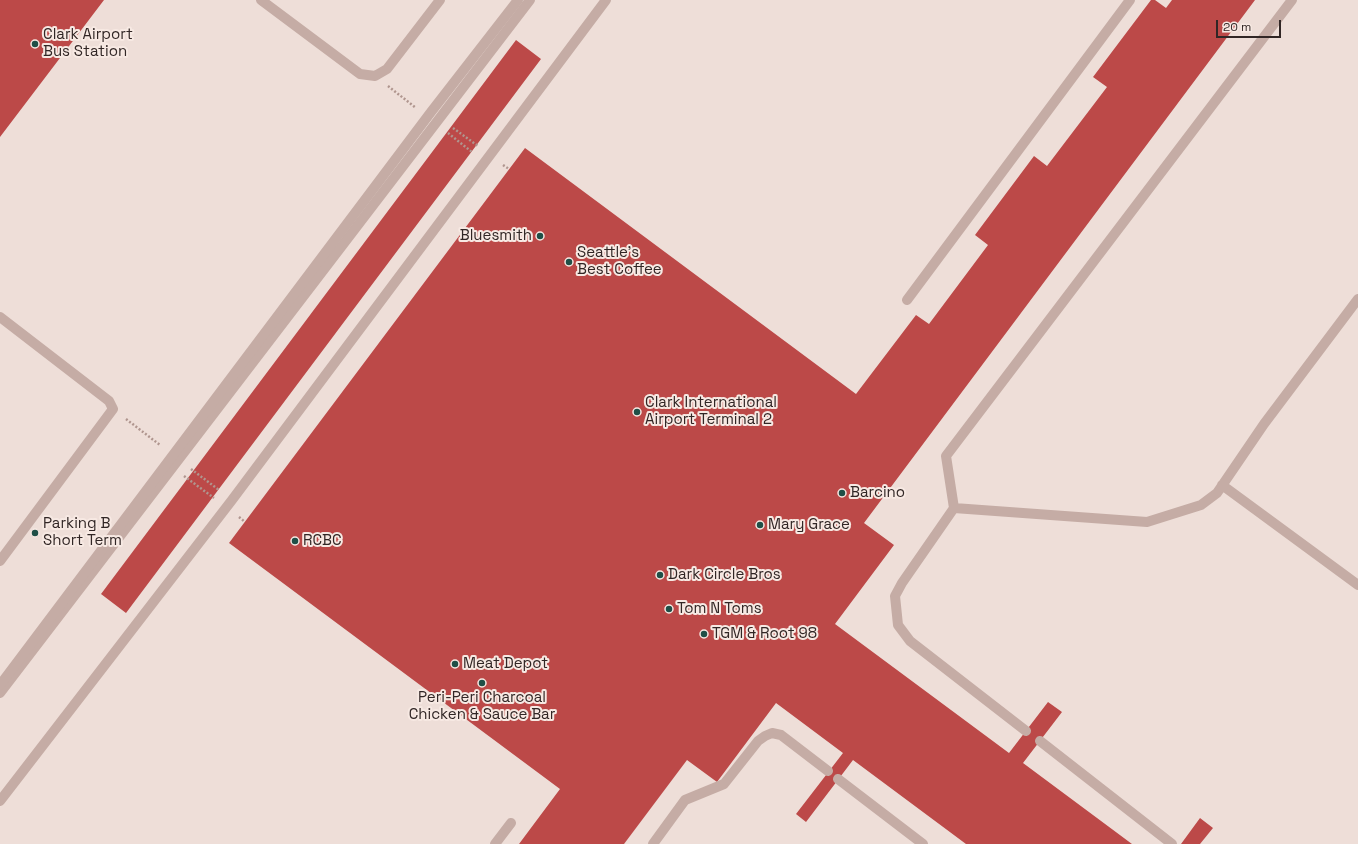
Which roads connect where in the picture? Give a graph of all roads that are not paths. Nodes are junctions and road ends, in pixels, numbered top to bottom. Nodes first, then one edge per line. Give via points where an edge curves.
1 (261, 0) edge
2 (440, 0) edge
3 (518, 0) edge
4 (530, 0) edge
5 (606, 0) edge
6 (1130, 0) edge
7 (1292, 0) edge
8 (1358, 299) edge
9 (907, 300) dead end
10 (0, 317) edge
11 (1222, 485) junction
12 (954, 508) junction
13 (0, 561) edge
14 (1358, 585) edge
15 (0, 685) edge
16 (0, 693) edge
17 (1026, 731) dead end
18 (1040, 741) dead end
19 (828, 771) dead end
20 (838, 779) dead end
21 (0, 799) edge
22 (511, 822) dead end
23 (495, 844) edge
24 (652, 844) edge
25 (923, 844) edge
26 (1172, 844) edge

1 - 2 street via 360,74 375,76 387,69
3 - 15 street
4 - 16 street
5 - 21 street via 232,500
6 - 9 street
7 - 12 street via 946,456
8 - 11 street via 1264,424
10 - 13 street via 110,401 113,409
11 - 12 street via 1217,493 1201,505 1147,522
11 - 14 street
12 - 17 street via 895,596 898,625 910,641
18 - 26 street
19 - 24 street via 781,735 772,733 758,740 724,784 685,800
20 - 25 street
22 - 23 street

